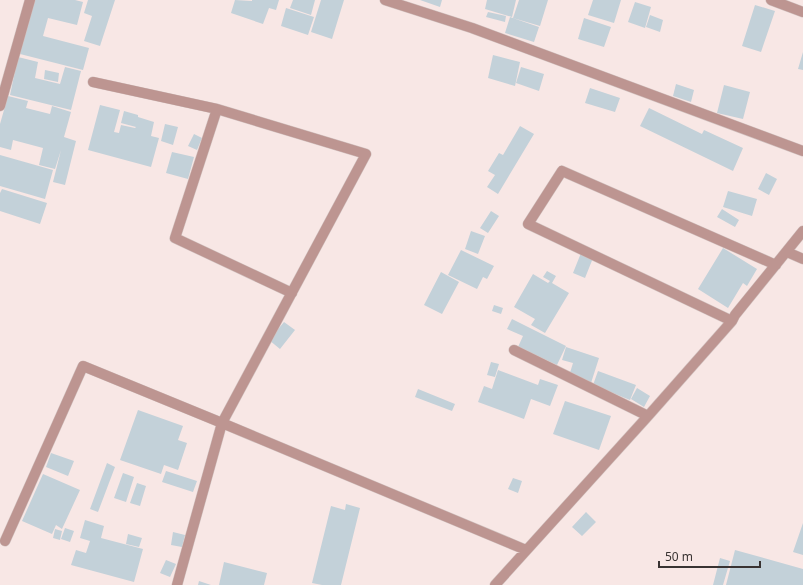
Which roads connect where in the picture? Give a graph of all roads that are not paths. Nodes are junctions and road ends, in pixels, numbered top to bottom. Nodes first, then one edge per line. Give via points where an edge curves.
1 (30, 0) edge
2 (385, 0) edge
3 (771, 0) edge
4 (803, 12) edge
5 (93, 82) dead end
6 (0, 106) edge
7 (217, 109) junction
8 (803, 151) edge
9 (803, 232) edge
10 (787, 252) junction
11 (803, 259) edge
12 (776, 265) junction
13 (292, 293) junction
14 (732, 321) junction
15 (514, 350) dead end
16 (648, 416) junction
17 (222, 423) junction
18 (5, 542) dead end
19 (526, 550) junction
20 (177, 585) edge
21 (495, 585) edge

1 - 6 street
2 - 8 street via 472,28
3 - 4 street
5 - 7 street
7 - 13 street via 175,238
7 - 13 street via 366,154
9 - 10 street
10 - 11 street
10 - 12 street
12 - 14 street
12 - 14 street via 562,171 528,224
13 - 17 street
14 - 16 street
15 - 16 street
16 - 19 street
17 - 18 street via 83,366
17 - 19 street
17 - 20 street
19 - 21 street

